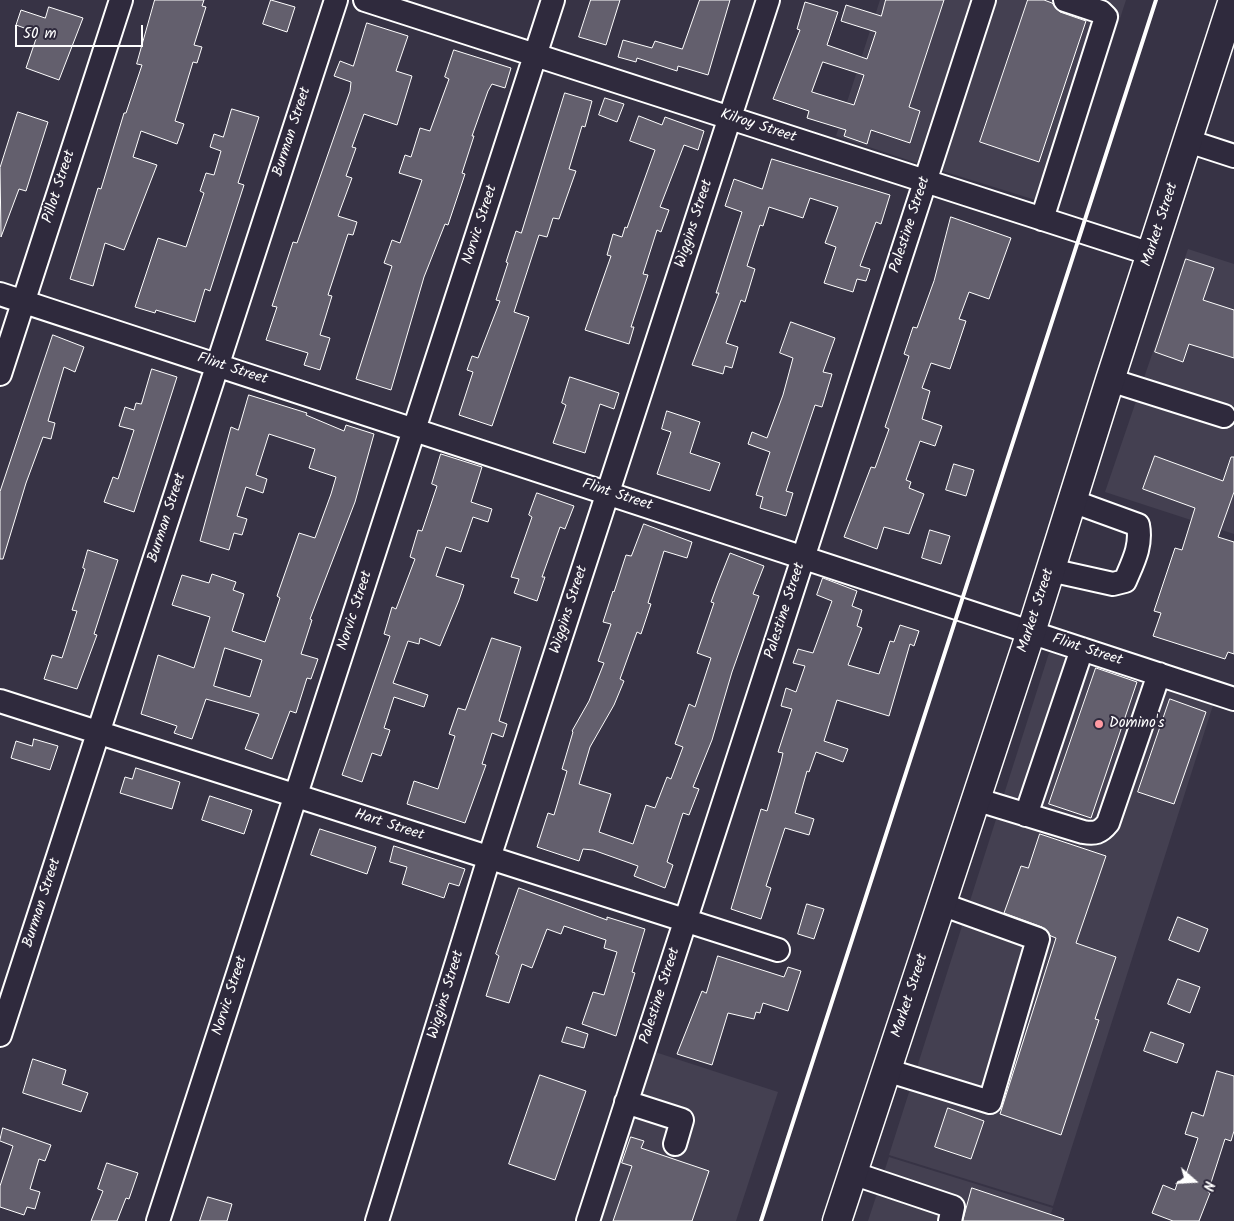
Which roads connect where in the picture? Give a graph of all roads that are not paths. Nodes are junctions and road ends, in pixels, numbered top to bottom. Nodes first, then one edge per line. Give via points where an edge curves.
1 (120, 0) edge
2 (336, 0) edge
3 (365, 0) edge
4 (554, 0) edge
5 (768, 0) edge
6 (984, 0) edge
7 (1065, 0) edge
8 (1233, 0) edge
9 (1229, 28) edge
10 (536, 55) junction
11 (730, 118) junction
12 (1188, 141) junction
13 (1234, 156) edge
14 (925, 181) junction
15 (1042, 219) junction
16 (1151, 254) junction
17 (0, 294) edge
18 (23, 301) junction
19 (218, 365) junction
20 (0, 374) edge
21 (1110, 380) junction
22 (1224, 416) dead end
23 (415, 430) junction
24 (608, 493) junction
25 (1072, 500) junction
26 (803, 557) junction
27 (1050, 570) junction
28 (1031, 632) junction
29 (1082, 649) junction
30 (1159, 674) junction
31 (1234, 699) edge
32 (0, 701) edge
33 (98, 732) junction
34 (296, 796) junction
35 (975, 799) junction
36 (1026, 815) junction
37 (489, 858) junction
38 (941, 904) junction
39 (685, 920) junction
40 (778, 950) dead end
41 (0, 1035) edge
42 (886, 1070) junction
43 (626, 1102) junction
44 (675, 1144) dead end
45 (852, 1173) junction
46 (158, 1221) edge
47 (377, 1221) edge
48 (588, 1221) edge
49 (837, 1221) edge
50 (950, 1221) edge

1 - 18 street, Pillot Street
2 - 19 street, Burman Street
3 - 10 street, Kilroy Street
4 - 10 street, Norvic Street
5 - 11 street, Wiggins Street
6 - 14 street, Palestine Street
7 - 15 street via 1101,12 1106,17
8 - 9 main road, Market Street
9 - 12 main road, Market Street
10 - 11 street, Kilroy Street
10 - 23 street, Norvic Street
11 - 14 street, Kilroy Street
11 - 24 street, Wiggins Street
12 - 13 street
12 - 16 main road, Market Street
14 - 15 street, Kilroy Street
14 - 26 street, Palestine Street
15 - 16 street, Kilroy Street
16 - 21 main road, Market Street
17 - 18 street, Flint Street
18 - 19 street, Flint Street
18 - 20 street, Pillot Street
19 - 23 street, Flint Street
19 - 33 street, Burman Street
21 - 22 street
21 - 25 main road, Market Street
23 - 24 street, Flint Street
23 - 34 street, Norvic Street
24 - 26 street, Flint Street
24 - 37 street, Wiggins Street
25 - 27 main road, Market Street
25 - 27 street via 1138,525 1137,553 1125,581 1113,584
26 - 28 street, Flint Street
26 - 39 street, Palestine Street
27 - 28 main road, Market Street
28 - 29 street, Flint Street
28 - 35 main road, Market Street
29 - 30 street, Flint Street
29 - 36 street
30 - 31 street, Flint Street
30 - 36 street via 1108,823 1102,831 1093,834 1083,832
32 - 33 street, Hart Street
33 - 34 street, Hart Street
33 - 41 street, Burman Street
34 - 37 street, Hart Street
34 - 46 street, Norvic Street
35 - 36 street
35 - 38 main road, Market Street
37 - 39 street, Hart Street
37 - 47 street, Wiggins Street
38 - 42 main road, Market Street
38 - 42 street via 1038,939 990,1102
39 - 40 street, Hart Street
39 - 43 street, Palestine Street
42 - 45 main road, Market Street
43 - 44 street via 682,1120
43 - 48 street, Palestine Street
45 - 49 main road, Market Street
45 - 50 street via 952,1207

